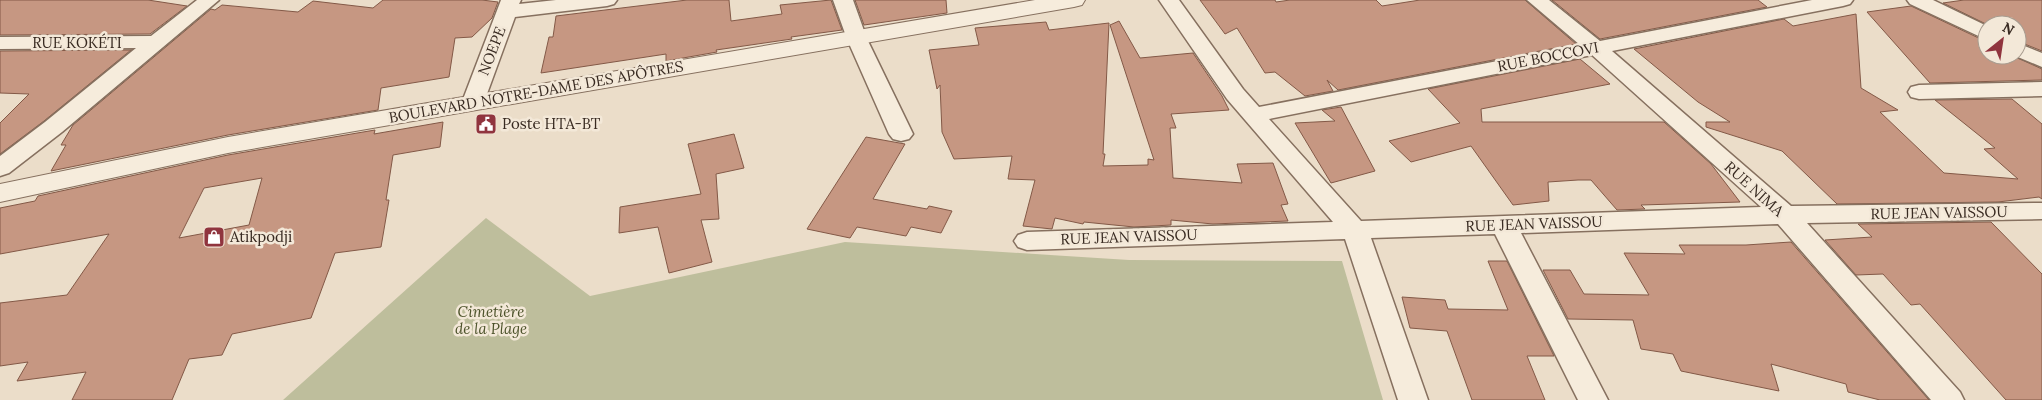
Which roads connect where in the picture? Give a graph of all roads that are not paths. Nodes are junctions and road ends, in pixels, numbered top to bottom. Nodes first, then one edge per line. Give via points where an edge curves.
1 (209, 0) edge
2 (607, 0) edge
3 (843, 0) edge
4 (1074, 0) edge
5 (1170, 0) edge
6 (1537, 0) edge
7 (1843, 0) edge
8 (1917, 0) edge
9 (509, 6) edge
10 (1977, 29) edge
11 (857, 39) junction
12 (154, 42) junction
13 (0, 43) edge
14 (1595, 48) junction
15 (2027, 54) edge
16 (2042, 61) edge
17 (2042, 89) edge
18 (1919, 92) dead end
19 (473, 102) junction
20 (1253, 115) junction
21 (901, 134) dead end
22 (0, 168) edge
23 (0, 194) edge
24 (2042, 211) edge
25 (1785, 215) junction
26 (1504, 225) junction
27 (1355, 230) junction
28 (1027, 241) dead end
29 (1413, 400) edge
30 (1592, 400) edge
31 (1949, 400) edge

1 - 12 street
2 - 9 street
3 - 11 street
4 - 11 street, BOULEVARD NOTRE-DAME DES APÔTRES
5 - 20 street via 1234,94
6 - 14 street, RUE NIMA
7 - 14 street, RUE BOCCOVI
8 - 10 street
9 - 19 street, NOEPE
11 - 19 street, BOULEVARD NOTRE-DAME DES APÔTRES
11 - 21 street
12 - 13 street, RUE KOKÉTI
12 - 22 street
14 - 20 street, RUE BOCCOVI
14 - 25 street, RUE NIMA
15 - 16 street
17 - 18 street
19 - 23 street, BOULEVARD NOTRE-DAME DES APÔTRES via 228,145
20 - 27 street
24 - 25 street, RUE JEAN VAISSOU
25 - 26 street, RUE JEAN VAISSOU
25 - 31 street, RUE NIMA
26 - 27 street, RUE JEAN VAISSOU
26 - 30 street
27 - 28 street, RUE JEAN VAISSOU
27 - 29 street

